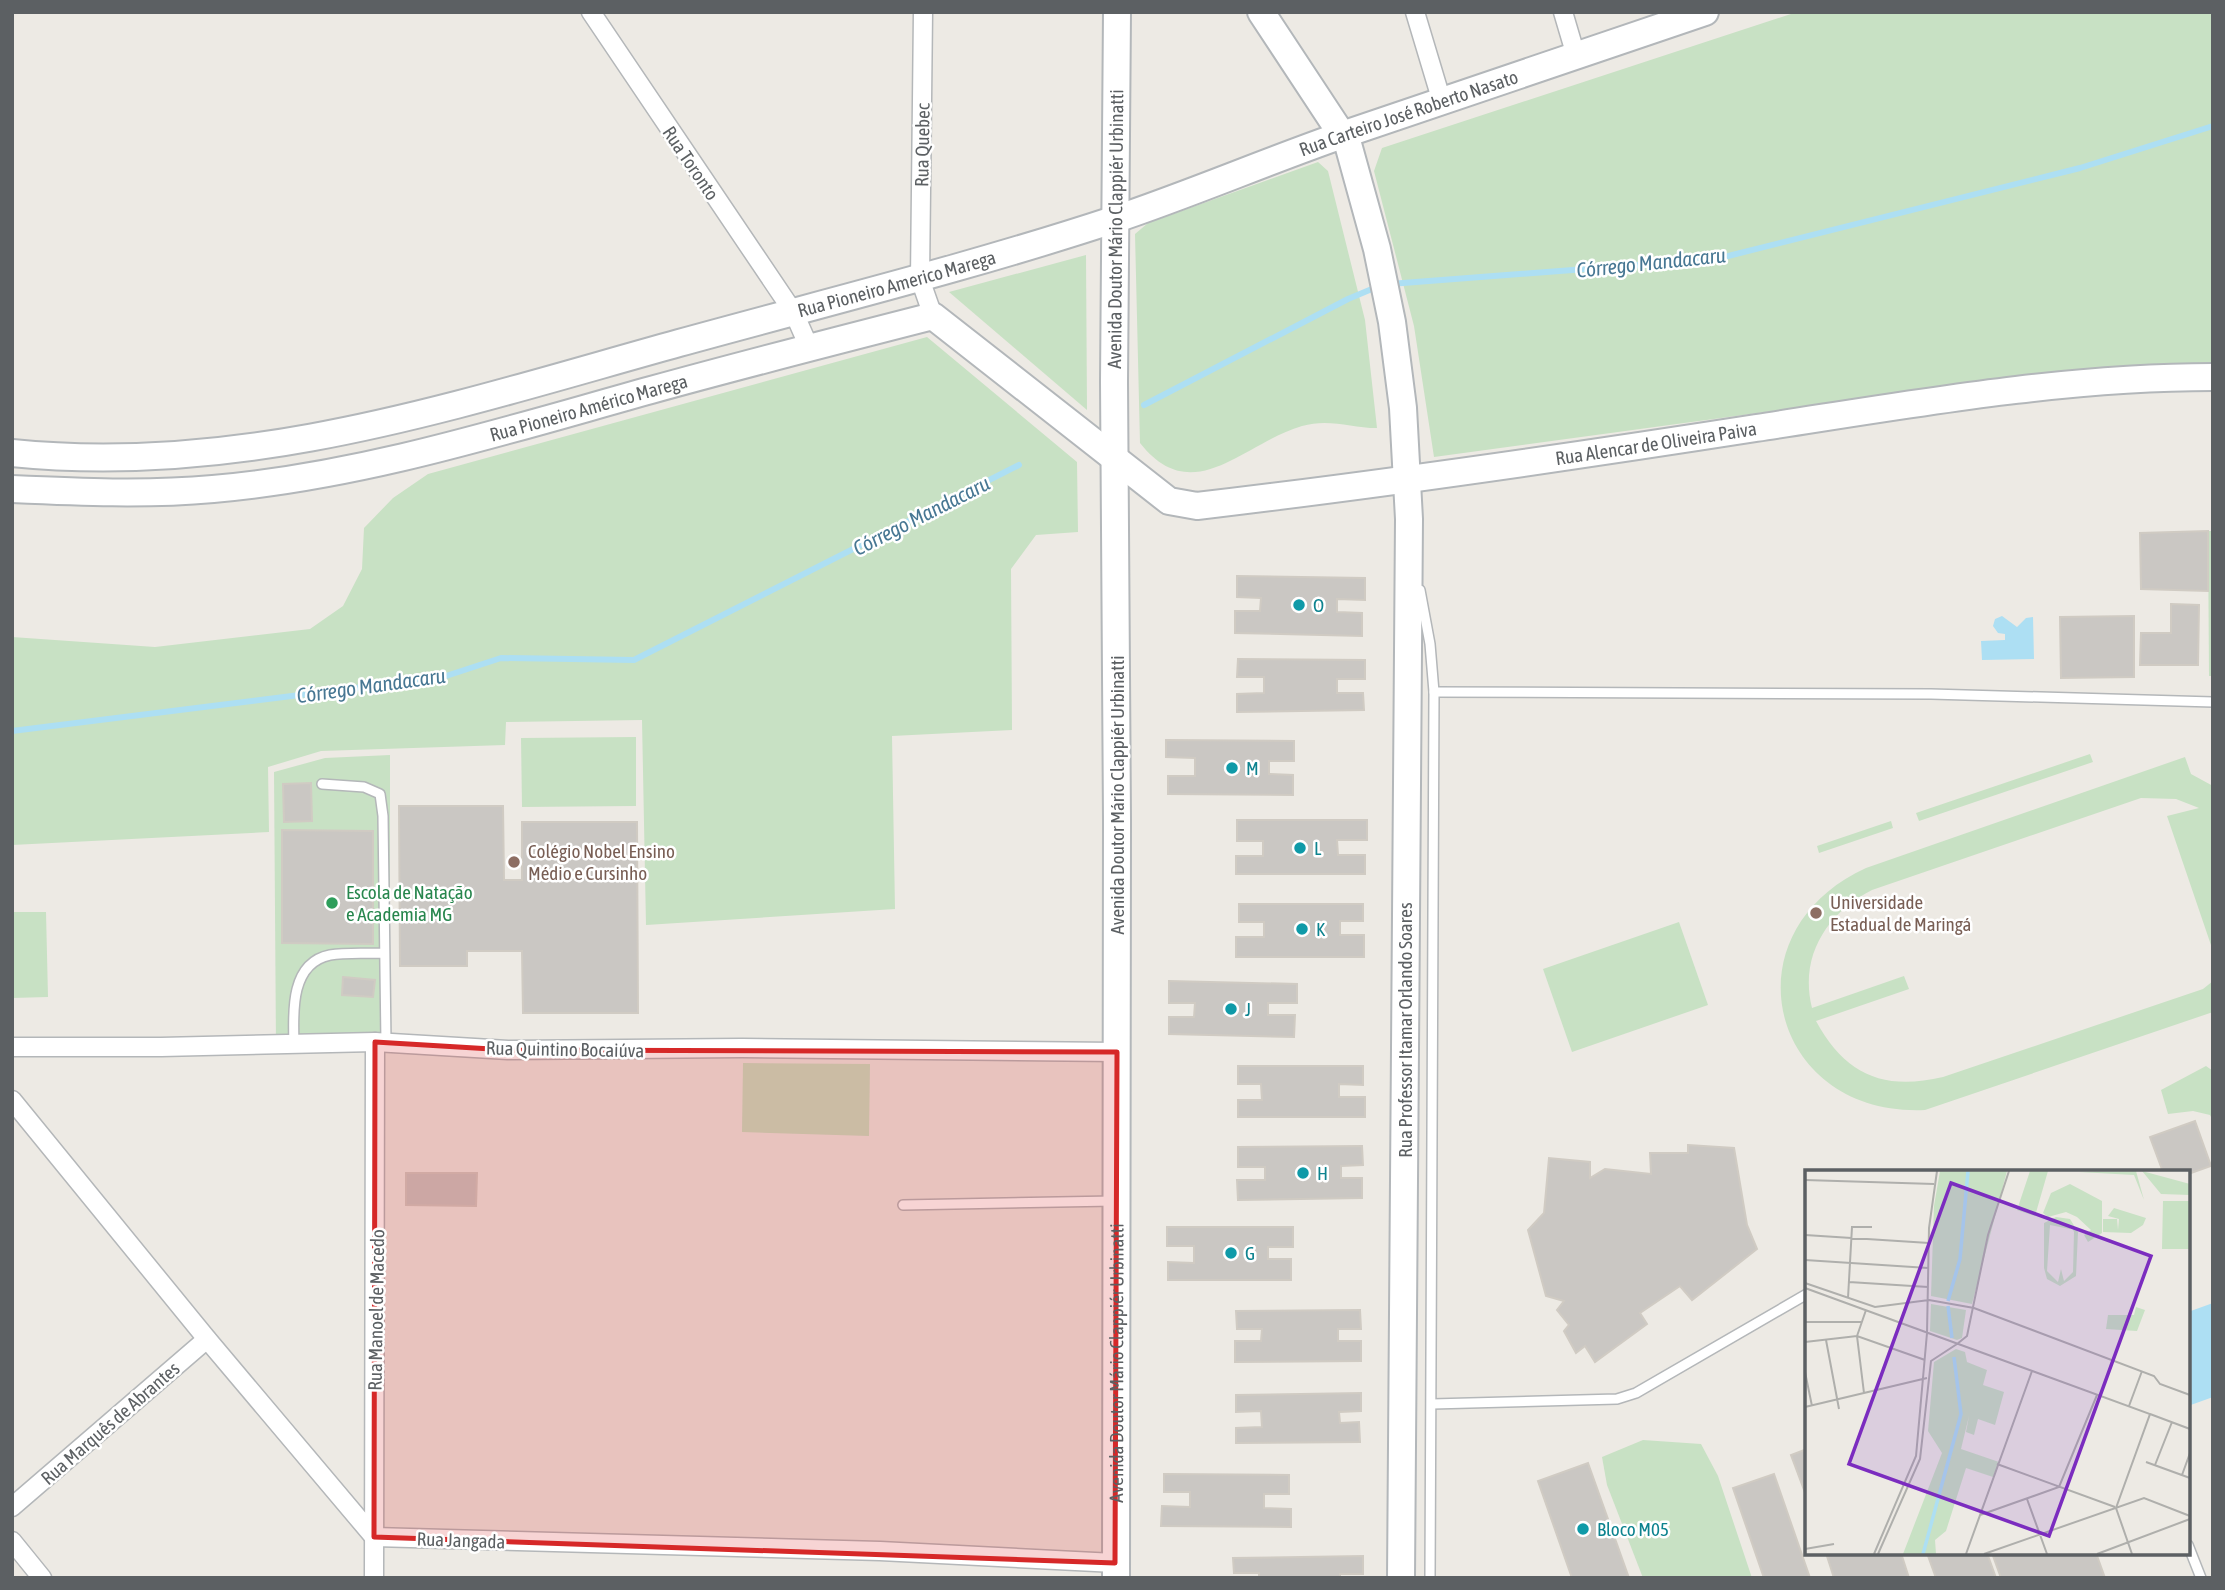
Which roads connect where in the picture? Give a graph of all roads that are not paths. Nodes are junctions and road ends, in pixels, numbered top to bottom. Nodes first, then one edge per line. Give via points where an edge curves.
1 (591, 12) edge
2 (923, 12) edge
3 (1117, 12) edge
4 (1261, 12) edge
5 (1415, 12) edge
6 (1563, 12) edge
7 (1705, 12) edge
8 (1576, 56) junction
9 (1441, 102) junction
10 (1343, 135) junction
11 (1115, 219) junction
12 (920, 279) junction
13 (794, 313) junction
14 (933, 316) junction
15 (680, 343) joint
16 (809, 347) junction
17 (2213, 377) edge
18 (12, 453) edge
19 (1116, 456) junction
20 (1409, 481) junction
21 (12, 489) edge
22 (1409, 519) junction
23 (1434, 692) junction
24 (2213, 702) edge
25 (322, 784) dead end
26 (384, 953) junction
27 (381, 1042) junction
28 (294, 1043) junction
29 (12, 1047) edge
30 (1117, 1052) junction
31 (12, 1100) edge
32 (1118, 1201) junction
33 (903, 1205) dead end
34 (1805, 1295) edge
35 (207, 1339) junction
36 (1433, 1404) junction
37 (12, 1507) edge
38 (374, 1536) junction
39 (12, 1541) edge
40 (2190, 1550) edge
41 (1115, 1570) edge
42 (42, 1578) edge
43 (374, 1578) edge
44 (1401, 1578) edge
45 (1430, 1578) edge
46 (2200, 1578) edge

1 - 13 street, Rua Toronto
2 - 12 street, Rua Quebec
3 - 11 main road, Avenida Doutor Mário Clappiér Urbinatti
4 - 10 main road
5 - 9 street
6 - 8 street
7 - 8 main road, Rua Carteiro José Roberto Nasato
8 - 9 main road, Rua Carteiro José Roberto Nasato
9 - 10 main road, Rua Carteiro José Roberto Nasato
10 - 11 main road, Rua Carteiro José Roberto Nasato
10 - 20 main road via 1377,249 1392,322
11 - 12 main road, Rua Pioneiro Americo Marega
11 - 19 main road, Avenida Doutor Mário Clappiér Urbinatti
12 - 13 main road, Rua Pioneiro Americo Marega
12 - 14 street
13 - 15 main road, Rua Pioneiro Americo Marega
13 - 16 street, Rua Toronto
14 - 16 main road, Rua Pioneiro Américo Marega
14 - 19 main road
15 - 18 main road, Rua Pioneiro Américo Marega via 467,404 336,435 128,457
16 - 21 main road, Rua Pioneiro Américo Marega via 477,440 346,469 214,489 119,493
17 - 20 main road, Rua Alencar de Oliveira Paiva via 2159,377 1957,397
19 - 20 main road, Rua Alencar de Oliveira Paiva via 1169,501 1197,506
19 - 30 main road, Avenida Doutor Mário Clappiér Urbinatti
20 - 22 main road, Rua Professor Itamar Orlando Soares
22 - 23 lane
22 - 44 main road, Rua Professor Itamar Orlando Soares
23 - 24 lane via 1931,694
23 - 36 lane
25 - 26 lane via 364,787 380,794
26 - 27 lane
26 - 28 lane via 331,955 314,964 296,988
27 - 28 street, Rua Quintino Bocaiúva
27 - 30 street, Rua Quintino Bocaiúva via 508,1050
27 - 38 street, Rua Manoel de Macedo
28 - 29 street, Rua Quintino Bocaiúva
30 - 32 main road, Avenida Doutor Mário Clappiér Urbinatti
31 - 35 street
32 - 33 lane
32 - 41 main road, Avenida Doutor Mário Clappiér Urbinatti
34 - 36 lane via 1618,1399
35 - 37 street, Rua Marquês de Abrantes
35 - 38 street
36 - 45 lane
38 - 41 street, Rua Jangada via 867,1551
38 - 43 street, Rua Manoel de Macedo
39 - 42 street
40 - 46 lane

